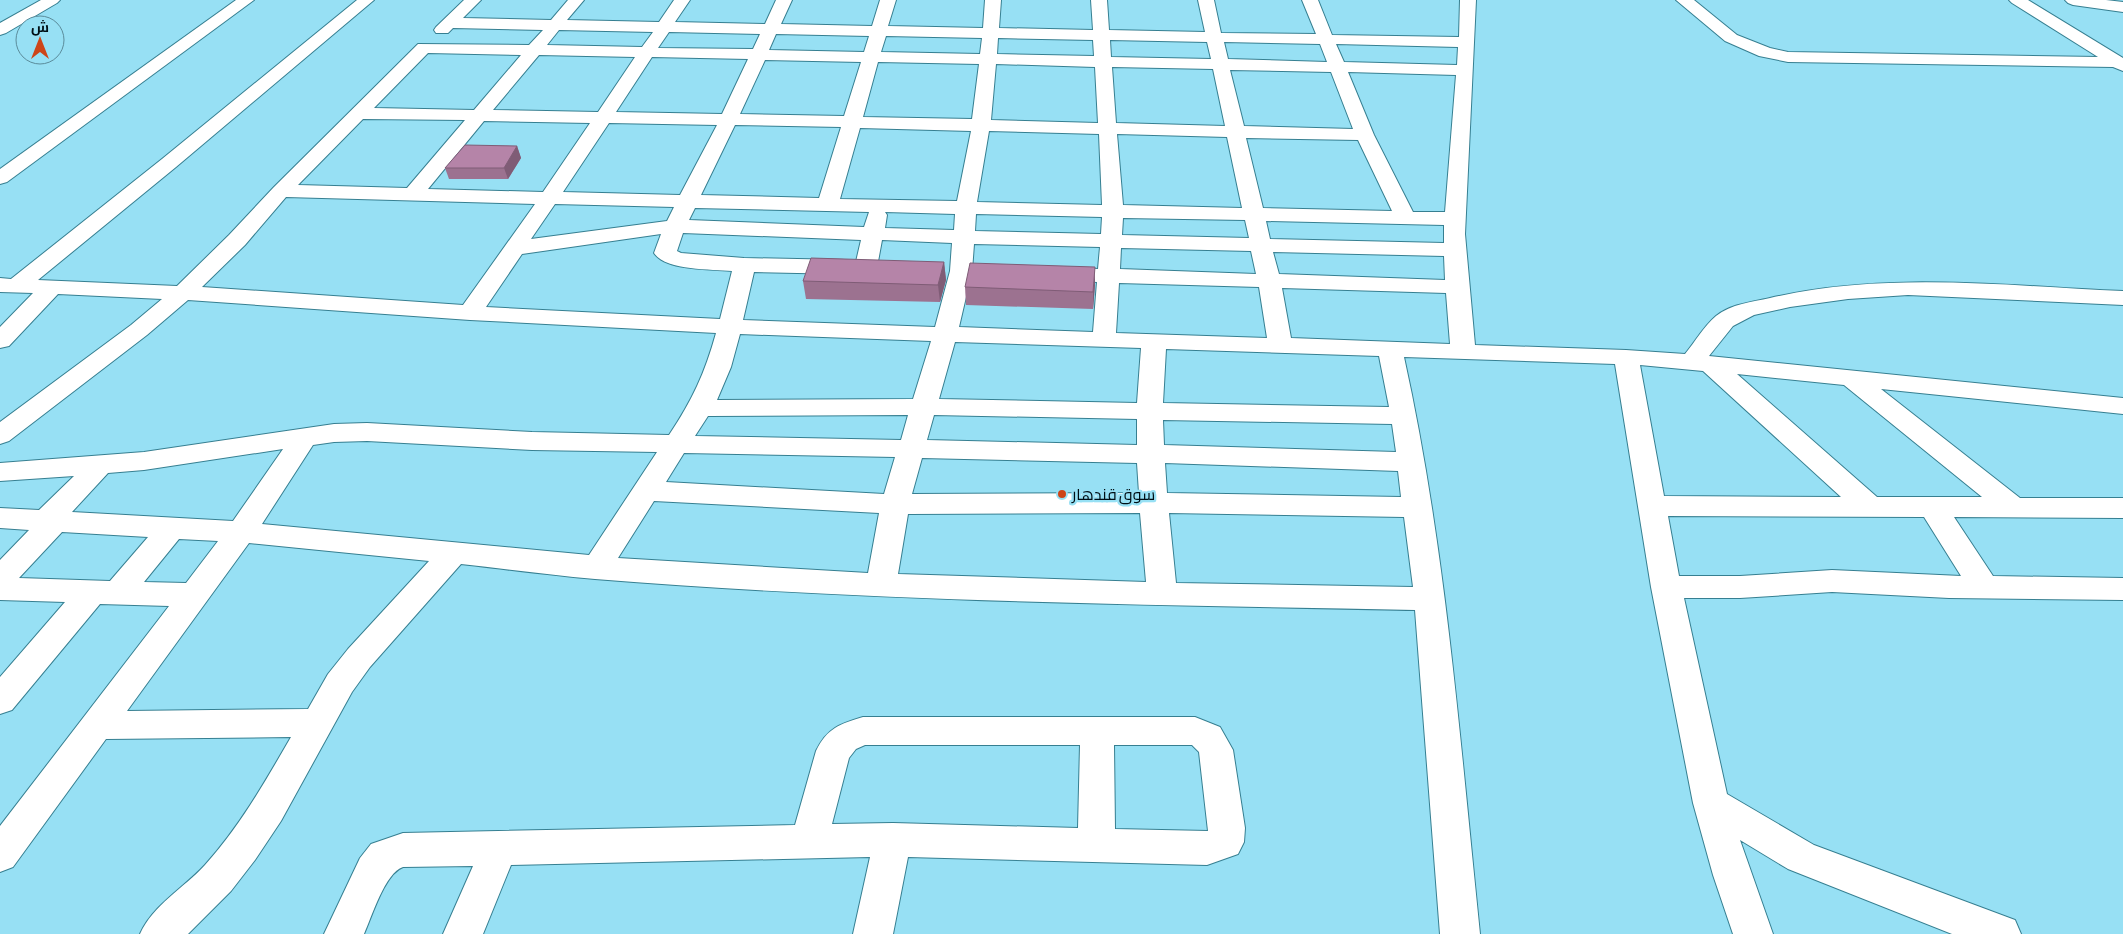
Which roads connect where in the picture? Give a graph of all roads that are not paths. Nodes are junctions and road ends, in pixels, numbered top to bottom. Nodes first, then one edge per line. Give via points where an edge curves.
1 (52, 0) edge
2 (246, 0) edge
3 (366, 0) edge
4 (473, 0) edge
5 (576, 0) edge
6 (682, 0) edge
7 (784, 0) edge
8 (888, 0) edge
9 (993, 0) edge
10 (1099, 0) edge
11 (1206, 0) edge
12 (1310, 0) edge
13 (1468, 0) edge
14 (1684, 0) edge
15 (2017, 0) edge
16 (2073, 0) edge
17 (2123, 7) edge
18 (449, 23) junction
19 (554, 26) junction
20 (664, 27) junction
21 (1, 28) edge
22 (770, 29) junction
23 (878, 32) junction
24 (990, 33) junction
25 (1101, 34) junction
26 (1213, 37) junction
27 (1325, 38) junction
28 (1467, 42) junction
29 (424, 48) junction
30 (534, 50) junction
31 (648, 52) junction
32 (759, 54) junction
33 (871, 57) junction
34 (988, 59) junction
35 (1102, 61) junction
36 (1219, 63) junction
37 (2121, 63) edge
38 (1336, 67) junction
39 (1466, 70) junction
40 (358, 113) junction
41 (477, 116) junction
42 (603, 118) junction
43 (728, 120) junction
44 (851, 122) junction
45 (981, 126) junction
46 (1107, 128) junction
47 (1236, 131) junction
48 (1365, 135) junction
49 (0, 178) edge
50 (281, 191) junction
51 (414, 193) junction
52 (549, 198) junction
53 (688, 201) junction
54 (828, 203) junction
55 (879, 205) junction
56 (966, 207) junction
57 (1113, 210) junction
58 (1255, 213) junction
59 (1405, 217) junction
60 (1455, 219) junction
61 (675, 226) junction
62 (873, 233) junction
63 (963, 236) junction
64 (1111, 240) junction
65 (1262, 246) junction
66 (515, 248) junction
67 (1456, 250) junction
68 (744, 265) junction
69 (1040, 274) edge
70 (1108, 276) junction
71 (1269, 281) junction
72 (8, 286) edge
73 (52, 287) junction
74 (1457, 287) junction
75 (183, 293) junction
76 (2123, 298) edge
77 (470, 313) junction
78 (730, 327) junction
79 (946, 335) junction
80 (1104, 340) junction
81 (0, 341) edge
82 (1154, 341) junction
83 (1280, 346) junction
84 (1390, 348) junction
85 (1463, 350) junction
86 (1626, 357) junction
87 (1700, 363) junction
88 (1852, 378) junction
89 (2123, 406) edge
90 (925, 407) junction
91 (700, 408) junction
92 (1150, 412) junction
93 (1404, 416) junction
94 (0, 434) edge
95 (304, 438) junction
96 (676, 445) junction
97 (911, 450) junction
98 (1152, 454) junction
99 (1410, 462) junction
100 (101, 464) junction
101 (0, 472) edge
102 (646, 491) junction
103 (1153, 503) junction
104 (895, 504) junction
105 (1652, 506) junction
106 (1416, 507) junction
107 (1870, 507) junction
108 (1932, 507) junction
109 (2014, 508) junction
110 (2123, 508) edge
111 (0, 518) edge
112 (51, 521) junction
113 (172, 528) junction
114 (242, 532) junction
115 (454, 553) junction
116 (596, 568) junction
117 (881, 585) junction
118 (1666, 587) junction
119 (1984, 587) junction
120 (1, 588) edge
121 (2123, 588) edge
122 (104, 593) junction
123 (1162, 594) junction
124 (195, 595) junction
125 (1430, 599) junction
126 (0, 700) edge
127 (318, 722) junction
128 (97, 725) junction
129 (1097, 732) junction
130 (1711, 803) junction
131 (893, 840) junction
132 (809, 841) junction
133 (1096, 846) junction
134 (499, 848) junction
135 (0, 855) edge
136 (160, 934) edge
137 (344, 934) edge
138 (463, 934) edge
139 (873, 934) edge
140 (1460, 934) edge
141 (1753, 934) edge
142 (2001, 934) edge

1 - 21 street
2 - 49 street
3 - 72 street via 169,163
4 - 18 street
5 - 19 street
6 - 20 street
7 - 22 street
8 - 23 street
9 - 24 street
10 - 25 street
11 - 26 street
12 - 27 street
13 - 28 street
14 - 37 street via 1731,38 1765,52 1788,56
15 - 37 street
16 - 17 street
18 - 19 street
18 - 29 street
19 - 20 street
19 - 30 street
20 - 22 street
20 - 31 street
22 - 23 street
22 - 32 street
23 - 24 street
23 - 33 street
24 - 25 street
24 - 34 street
25 - 26 street
25 - 35 street
26 - 27 street
26 - 36 street
27 - 28 street
27 - 38 street
28 - 39 street
29 - 30 street
29 - 40 street
30 - 31 street
30 - 41 street
31 - 32 street
31 - 42 street
32 - 33 street
32 - 43 street
33 - 34 street
33 - 44 street
34 - 35 street
34 - 45 street
35 - 36 street
35 - 46 street
36 - 38 street
36 - 47 street
38 - 39 street
38 - 48 street
39 - 60 street
40 - 41 street
40 - 50 street
41 - 42 street
41 - 51 street
42 - 43 street
42 - 52 street
43 - 44 street
43 - 53 street
44 - 45 street
44 - 54 street
45 - 46 street
45 - 56 street
46 - 47 street
46 - 57 street
47 - 48 street
47 - 58 street
48 - 59 street
50 - 51 street
50 - 75 street via 238,240
51 - 52 street
52 - 53 street
52 - 66 street
53 - 54 street
53 - 61 street
54 - 55 street
55 - 56 street
55 - 62 street
56 - 57 street
56 - 63 street
57 - 58 street
57 - 64 street
58 - 59 street
58 - 65 street
59 - 60 street
60 - 67 street
61 - 62 street
61 - 66 street
61 - 68 street via 665,253 676,259
62 - 63 street
62 - 68 street via 875,268
63 - 64 street
63 - 79 street via 961,271
64 - 65 street
64 - 70 street
65 - 67 street
65 - 71 street
66 - 77 street
67 - 74 street
68 - 78 street
69 - 70 street
70 - 71 street
70 - 80 street
71 - 74 street
71 - 83 street
72 - 73 street
73 - 75 street
73 - 81 street
74 - 85 street
75 - 77 street
75 - 94 street
76 - 87 street via 1908,288 1790,300 1746,310 1725,321
77 - 78 street
78 - 79 street
78 - 91 street via 719,367
79 - 80 street
79 - 90 street
80 - 82 street
82 - 83 street
82 - 92 street
83 - 84 street
84 - 85 street
84 - 93 street
85 - 86 street
86 - 87 street
86 - 105 street
87 - 88 street
87 - 107 street
88 - 89 street
88 - 109 street
90 - 91 street
90 - 92 street
90 - 97 street
91 - 96 street
92 - 93 street
92 - 98 street
93 - 99 street
95 - 96 street via 367,432
95 - 100 street via 178,457
95 - 114 street
96 - 97 street
96 - 102 street
97 - 98 street
97 - 104 street
98 - 99 street
98 - 103 street
99 - 106 street
100 - 101 street
100 - 112 street
102 - 104 street
102 - 116 street
103 - 104 street
103 - 106 street
103 - 123 street
104 - 117 street
105 - 107 street
105 - 118 street
106 - 125 street
107 - 108 street
108 - 109 street
108 - 119 street
109 - 110 street
111 - 112 street
112 - 113 street
112 - 120 street
113 - 114 street
113 - 122 street
114 - 115 street
114 - 124 street
115 - 116 street
115 - 127 street via 359,658 340,683
116 - 117 street
117 - 123 street
118 - 119 street via 1740,587 1832,581
118 - 130 street
119 - 121 street
120 - 122 street
122 - 124 street
122 - 126 street
123 - 125 street
124 - 128 street
125 - 140 street
127 - 128 street
127 - 136 street via 268,810 242,848 218,878
128 - 135 street
129 - 132 street via 863,731 844,739 833,751
129 - 133 street
129 - 133 street via 1195,732 1208,737 1216,750 1227,828 1225,842 1207,848
130 - 141 street
130 - 142 street via 1801,857
131 - 132 street
131 - 133 street
131 - 139 street
132 - 134 street
134 - 137 street via 403,850 384,856 372,870
134 - 138 street

